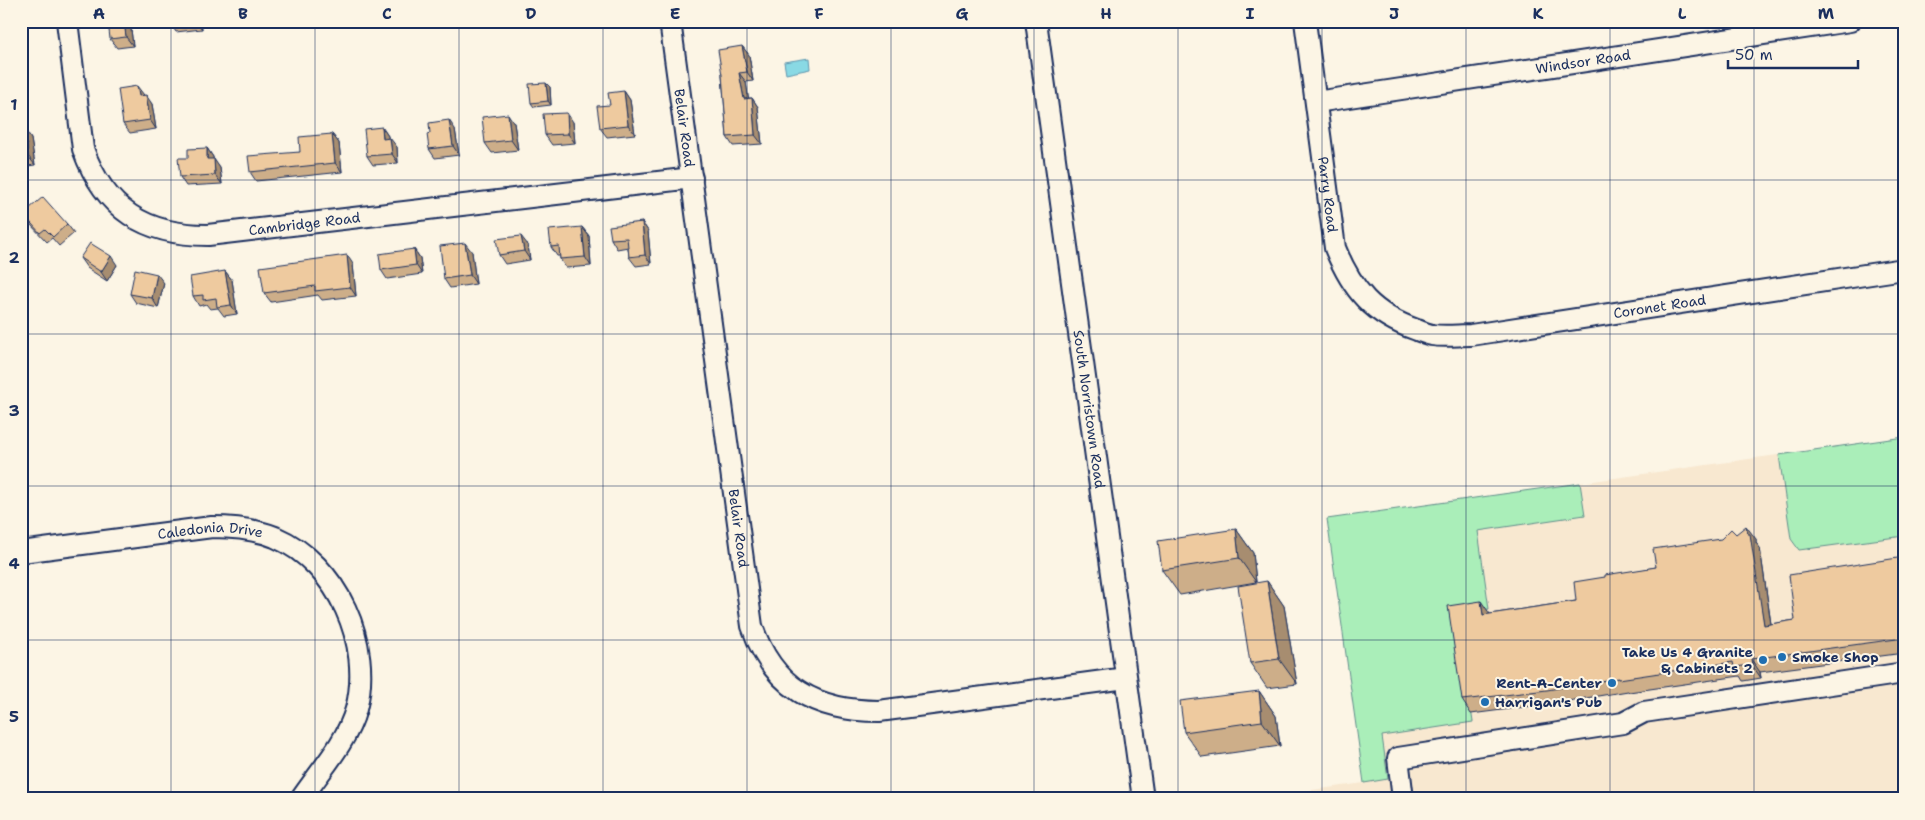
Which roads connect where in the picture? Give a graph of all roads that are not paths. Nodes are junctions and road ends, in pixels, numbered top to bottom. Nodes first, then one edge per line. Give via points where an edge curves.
1 (67, 21) edge
2 (670, 21) edge
3 (1036, 21) edge
4 (1305, 21) edge
5 (1850, 21) edge
6 (1316, 102) junction
7 (692, 178) junction
8 (1904, 269) edge
9 (1416, 330) joint
10 (21, 552) edge
11 (1904, 673) edge
12 (1126, 678) junction
13 (1397, 797) edge
14 (300, 799) edge
15 (1143, 799) edge

1 - 7 street, Cambridge Road via 83,149 89,166 101,187 118,205 137,220 160,230 208,235
2 - 7 street, Belair Road
3 - 12 street, South Norristown Road
4 - 6 street, Parry Road
5 - 6 street, Windsor Road
6 - 9 street, Parry Road via 1335,248 1344,272 1370,304 1390,319
7 - 12 street, Belair Road via 752,626 766,660 781,678 799,691 832,706 880,711
8 - 9 street, Coronet Road via 1471,335 1430,335
10 - 14 street, Caledonia Drive via 212,526 258,531 293,546 308,557 328,577 342,600 357,645 360,683 356,709 342,741
11 - 13 street via 1644,712 1623,723 1398,758
12 - 15 street, South Norristown Road

